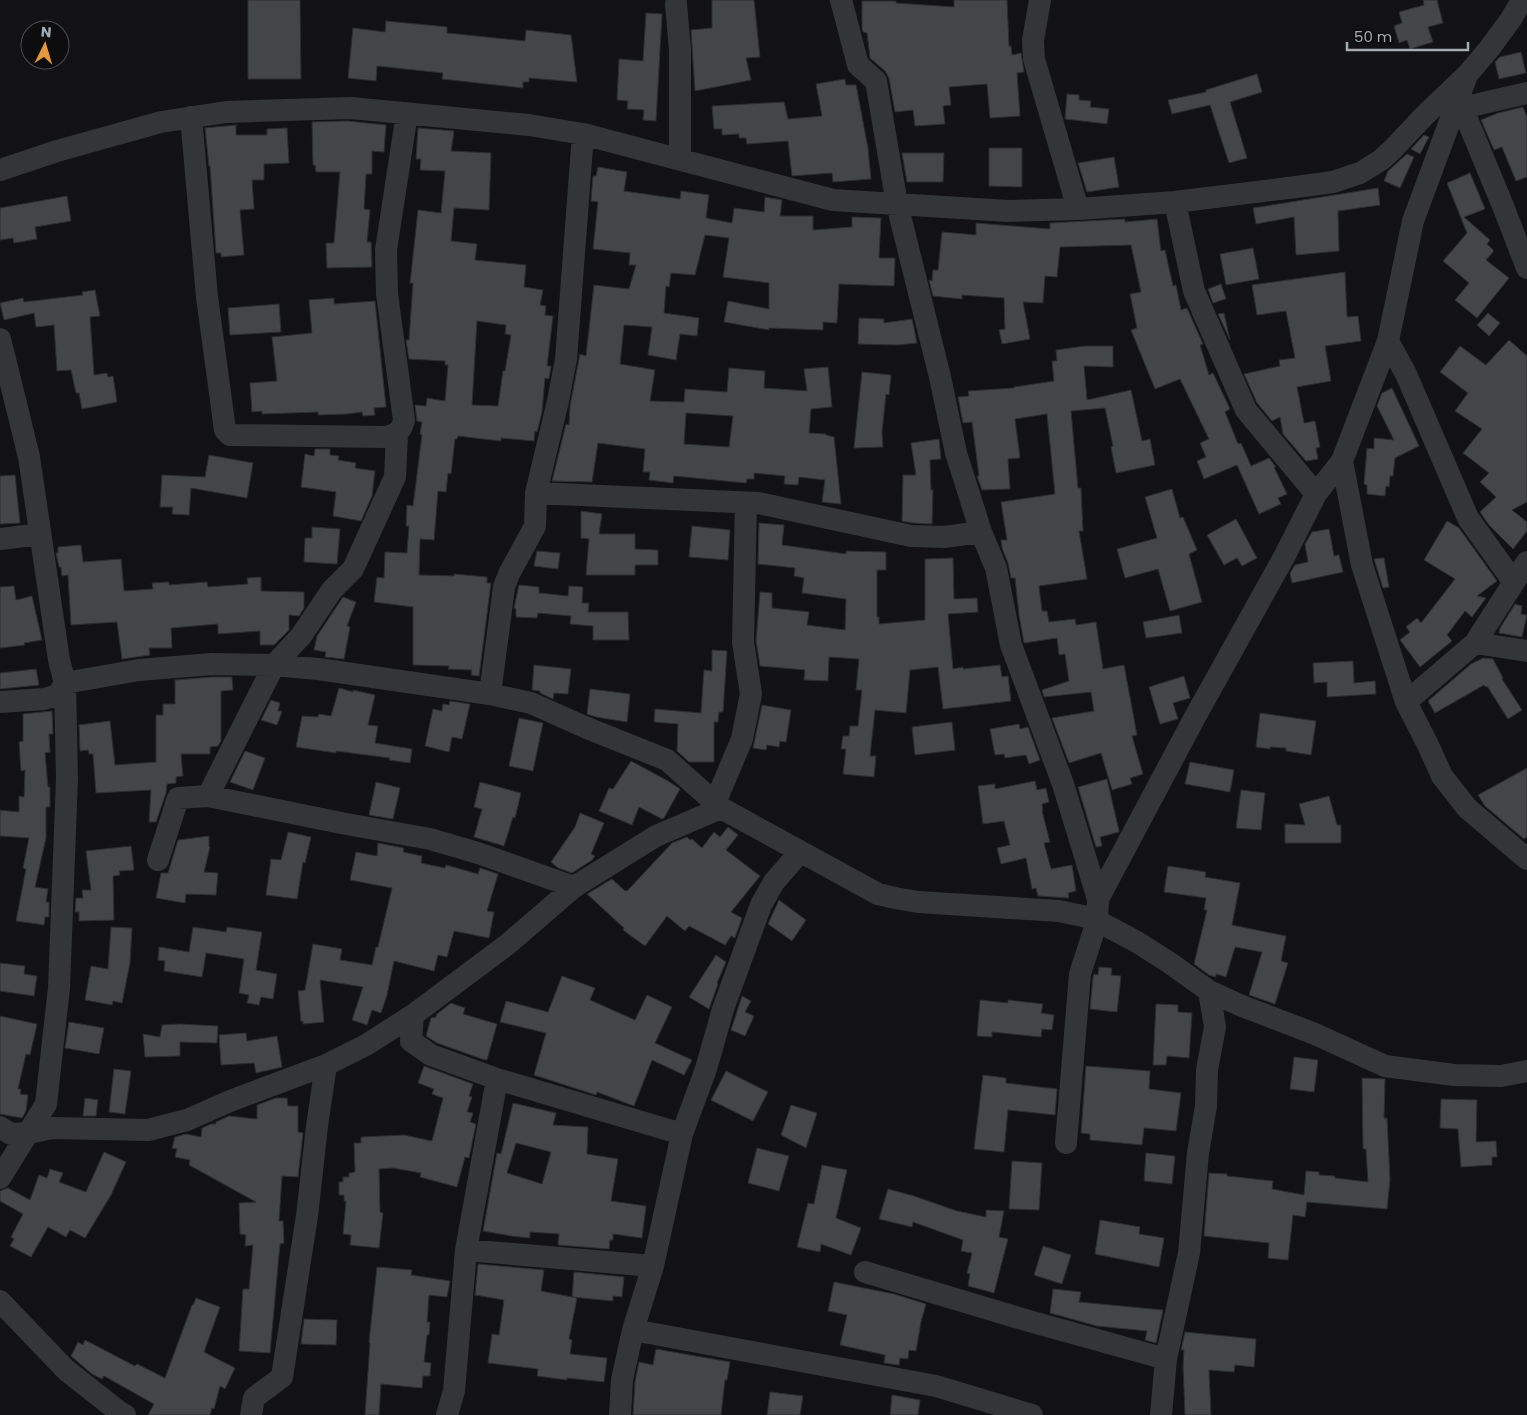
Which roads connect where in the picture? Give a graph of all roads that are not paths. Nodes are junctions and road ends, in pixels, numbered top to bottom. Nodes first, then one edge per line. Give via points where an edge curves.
1 (841, 0) edge
2 (1040, 0) edge
3 (1522, 0) edge
4 (676, 4) dead end
5 (1467, 75) junction
6 (1527, 93) edge
7 (1461, 104) junction
8 (407, 113) junction
9 (191, 117) junction
10 (583, 134) junction
11 (680, 159) junction
12 (0, 170) edge
13 (1175, 202) junction
14 (897, 204) junction
15 (1078, 209) junction
16 (1527, 268) edge
17 (0, 339) edge
18 (1388, 341) junction
19 (397, 434) junction
20 (1342, 461) junction
21 (536, 493) junction
22 (1316, 494) junction
23 (746, 502) junction
24 (981, 532) junction
25 (40, 534) junction
26 (0, 539) edge
27 (1527, 562) edge
28 (1514, 581) junction
29 (1475, 643) junction
30 (1527, 651) edge
31 (274, 665) junction
32 (65, 683) junction
33 (490, 694) junction
34 (0, 702) edge
35 (1406, 702) junction
36 (208, 796) junction
37 (718, 805) junction
38 (800, 852) junction
39 (1527, 859) edge
40 (158, 860) dead end
41 (574, 887) junction
42 (1098, 899) junction
43 (1097, 921) junction
44 (1209, 991) junction
45 (1242, 1006) junction
46 (413, 1015) junction
47 (1215, 1027) junction
48 (326, 1065) junction
49 (1527, 1071) edge
50 (497, 1079) junction
51 (0, 1127) edge
52 (29, 1133) junction
53 (682, 1134) junction
54 (1066, 1143) dead end
55 (0, 1178) edge
56 (466, 1250) junction
57 (654, 1266) junction
58 (865, 1272) dead end
59 (0, 1301) edge
60 (633, 1330) junction
61 (1166, 1359) junction
62 (125, 1415) edge
63 (251, 1415) edge
64 (447, 1415) edge
65 (620, 1415) edge
66 (1032, 1415) edge
67 (1161, 1415) edge

1 - 14 street via 858,65 876,81
2 - 15 street via 1033,40 1034,59
3 - 5 street
4 - 11 street via 680,50
5 - 7 street
5 - 13 street via 1391,151 1360,173 1332,182
6 - 7 street
7 - 16 street
7 - 18 street via 1413,221
8 - 9 street via 351,108 226,112
8 - 10 street via 529,124
8 - 19 street via 386,250 387,294 404,420
9 - 12 street via 130,130
9 - 19 street via 207,297 224,430 230,435 386,437
10 - 11 street
10 - 21 street via 566,359
11 - 14 street via 833,200
13 - 15 street
13 - 22 street via 1194,291 1246,410
14 - 15 street via 1008,211
14 - 24 street via 956,453
17 - 25 street via 29,457
18 - 20 street
18 - 28 street via 1406,374 1468,518
19 - 31 street via 395,477 353,569 332,590 301,636
20 - 22 street
20 - 35 street via 1362,565
21 - 23 street
21 - 33 street via 535,526 504,587
22 - 42 street
23 - 24 street via 911,536 944,537
23 - 37 street via 743,642 751,694 742,739
24 - 42 street via 996,568 1011,644 1063,784
25 - 26 street
25 - 32 street
27 - 28 street
28 - 29 street
29 - 30 street
29 - 35 street
31 - 32 street via 212,664 139,670
31 - 33 street
31 - 36 street
32 - 34 street via 58,694 44,699
32 - 52 street via 67,778 59,988 46,1104
33 - 37 street via 532,703 667,760
35 - 39 street via 1442,776 1467,808
36 - 40 street via 178,798
36 - 41 street via 430,839
37 - 38 street
37 - 41 street via 656,836
38 - 43 street via 872,891 895,898 1059,911
38 - 53 street via 774,882 761,905
41 - 46 street via 508,944
42 - 43 street
43 - 44 street via 1137,942
43 - 54 street via 1080,974
44 - 45 street
44 - 47 street
45 - 47 street
45 - 49 street via 1386,1066 1454,1075 1501,1076
46 - 48 street via 366,1045
46 - 50 street via 411,1042 431,1055
47 - 61 street via 1188,1253
48 - 52 street via 187,1120 148,1130 52,1128
48 - 63 street via 282,1377 254,1398
50 - 53 street
50 - 56 street
51 - 52 street via 12,1134
52 - 55 street
53 - 57 street
56 - 57 street
56 - 64 street via 454,1391
57 - 60 street
58 - 61 street
59 - 62 street via 66,1370
60 - 65 street via 622,1380
60 - 66 street via 936,1386
61 - 67 street

